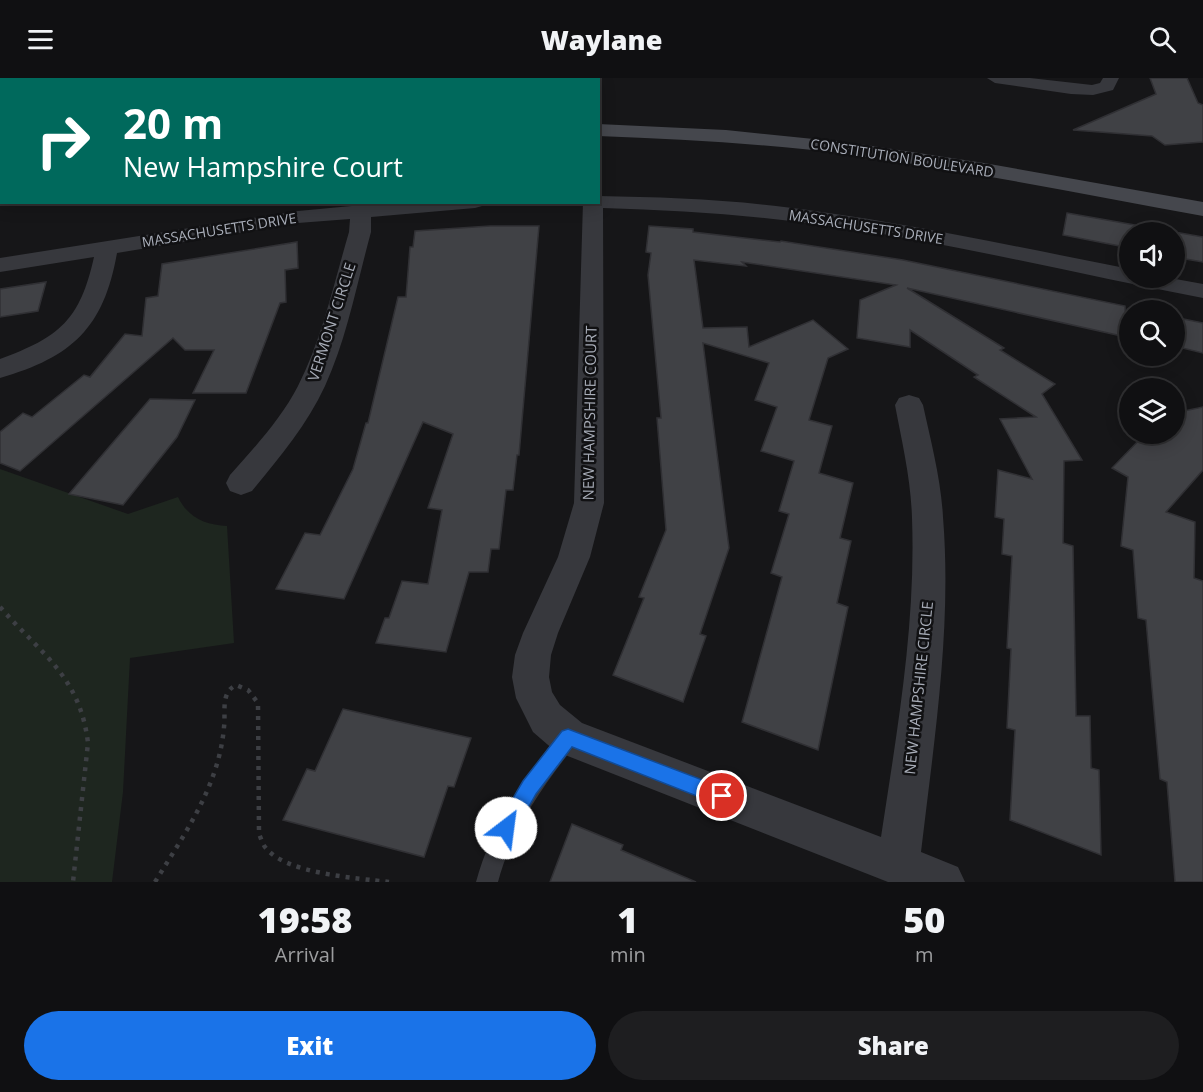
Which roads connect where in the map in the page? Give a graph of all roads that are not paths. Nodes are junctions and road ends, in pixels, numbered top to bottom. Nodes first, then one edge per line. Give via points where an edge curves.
1 (995, 78) edge
2 (1112, 78) edge
3 (600, 112) edge
4 (600, 130) edge
5 (967, 146) dead end
6 (600, 202) edge
7 (450, 204) edge
8 (593, 204) edge
9 (1203, 209) edge
10 (361, 211) junction
11 (107, 247) junction
12 (0, 265) edge
13 (1119, 274) edge
14 (1185, 288) edge
15 (1203, 291) edge
16 (0, 369) edge
17 (909, 405) dead end
18 (241, 483) dead end
19 (568, 737) junction
20 (898, 864) junction
21 (487, 882) edge
22 (943, 882) edge

1 - 2 street via 1083,90 1107,86
3 - 5 main road, CONSTITUTION BOULEVARD via 853,129
4 - 9 main road, CONSTITUTION BOULEVARD via 713,135 853,149
6 - 13 street, MASSACHUSETTS DRIVE via 707,205 818,217
7 - 10 street, MASSACHUSETTS DRIVE
8 - 19 street, NEW HAMPSHIRE COURT via 589,503 571,565 536,639 530,673 541,711
10 - 11 street, MASSACHUSETTS DRIVE
10 - 18 street, VERMONT CIRCLE via 360,232 325,353 311,387 286,429
11 - 12 street, MASSACHUSETTS DRIVE
11 - 16 street via 94,296 81,321 58,341
14 - 15 street
17 - 20 street, NEW HAMPSHIRE CIRCLE via 928,516 930,602
19 - 20 street, NEW HAMPSHIRE COURT
19 - 21 lane via 506,828
20 - 22 street, NEW HAMPSHIRE COURT

